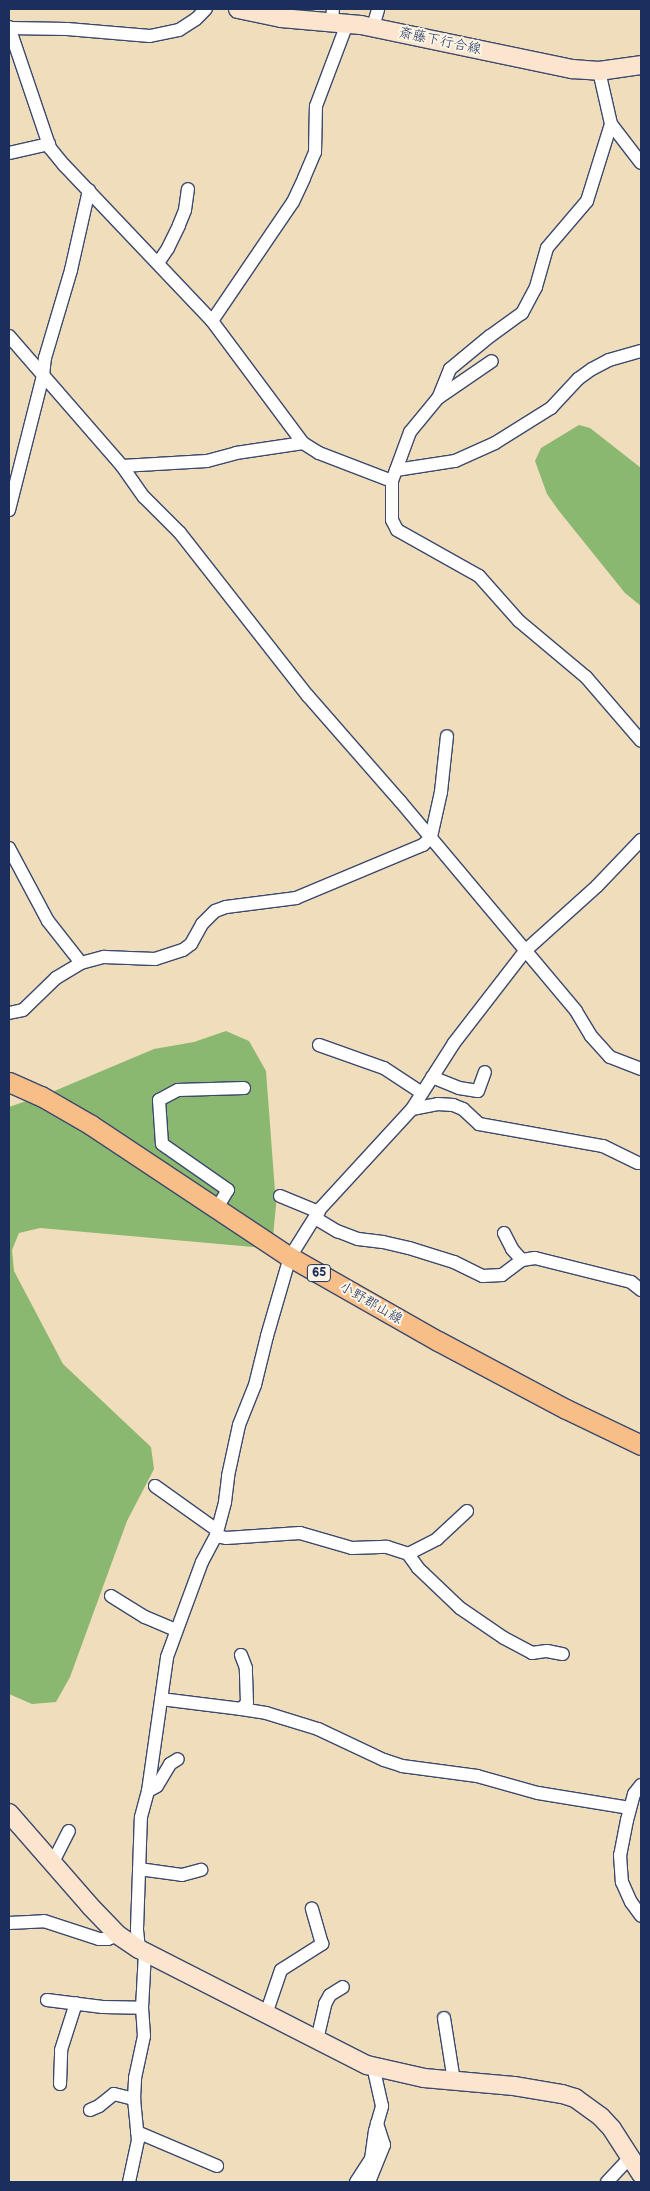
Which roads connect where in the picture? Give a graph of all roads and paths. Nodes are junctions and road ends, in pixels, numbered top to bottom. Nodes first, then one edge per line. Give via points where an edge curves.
1 (206, 9) edge
2 (238, 9) edge
3 (378, 9) edge
4 (338, 18) edge
5 (9, 28) edge
6 (373, 28) junction
7 (641, 65) edge
8 (599, 71) junction
9 (611, 124) junction
10 (49, 144) junction
11 (9, 153) edge
12 (641, 163) edge
13 (188, 189) dead end
14 (89, 190) junction
15 (158, 263) junction
16 (212, 321) junction
17 (9, 336) edge
18 (641, 351) edge
19 (492, 361) dead end
20 (43, 376) junction
21 (438, 398) junction
22 (303, 443) junction
23 (122, 466) junction
24 (394, 476) junction
25 (9, 510) edge
26 (447, 736) dead end
27 (641, 741) edge
28 (431, 837) junction
29 (641, 840) edge
30 (9, 848) edge
31 (526, 950) junction
32 (81, 963) junction
33 (9, 1013) edge
34 (319, 1045) dead end
35 (641, 1069) edge
36 (485, 1072) dead end
37 (432, 1076) junction
38 (9, 1082) edge
39 (244, 1088) dead end
40 (422, 1093) junction
41 (412, 1109) junction
42 (638, 1163) dead end
43 (280, 1196) dead end
44 (217, 1208) junction
45 (317, 1215) junction
46 (504, 1233) dead end
47 (290, 1257) junction
48 (522, 1260) junction
49 (641, 1290) edge
50 (641, 1445) edge
51 (155, 1486) dead end
52 (467, 1511) dead end
53 (216, 1533) junction
54 (408, 1554) junction
55 (111, 1596) dead end
56 (175, 1630) junction
57 (563, 1654) dead end
58 (241, 1655) dead end
59 (161, 1699) junction
60 (240, 1709) junction
61 (178, 1759) dead end
62 (641, 1786) edge
63 (148, 1791) junction
64 (630, 1808) junction
65 (9, 1813) edge
66 (70, 1831) dead end
67 (52, 1864) junction
68 (139, 1869) junction
69 (201, 1870) dead end
70 (312, 1908) dead end
71 (641, 1916) edge
72 (9, 1923) edge
73 (118, 1935) junction
74 (142, 1951) junction
75 (343, 1987) dead end
76 (47, 2000) dead end
77 (76, 2003) junction
78 (142, 2008) junction
79 (266, 2014) junction
80 (444, 2018) dead end
81 (317, 2040) junction
82 (373, 2066) junction
83 (454, 2081) junction
84 (60, 2084) dead end
85 (134, 2099) junction
86 (90, 2110) dead end
87 (377, 2123) junction
88 (137, 2132) junction
89 (630, 2157) junction
90 (217, 2166) dead end
91 (641, 2174) edge
92 (130, 2182) edge
93 (356, 2182) edge
94 (369, 2182) edge
95 (607, 2182) edge

1 - 5 street via 179,30 150,36
2 - 4 street, 斎藤下行合線 via 281,18
3 - 6 street
4 - 6 street, 斎藤下行合線
4 - 16 street via 316,106 315,152 293,202
5 - 10 street
6 - 8 street, 斎藤下行合線 via 572,69
7 - 8 street, 斎藤下行合線
8 - 9 street
9 - 12 street
9 - 21 street via 587,201 547,248 536,287 522,313 450,369
10 - 11 street
10 - 14 street
13 - 15 street via 179,225
14 - 15 street
14 - 20 street
15 - 16 street
16 - 22 street
17 - 20 street
18 - 24 street via 609,360 592,369 551,408 495,443 455,461
19 - 21 street
20 - 23 street
20 - 25 street
21 - 24 street via 410,432
22 - 23 street via 236,453 207,461
22 - 24 street via 319,453
23 - 28 street via 144,497 180,533 308,696
24 - 27 street via 392,520 397,530 479,576 519,621 586,677
26 - 28 street via 441,792
28 - 31 street
28 - 32 street via 407,853 296,898 215,911 183,950 155,959 104,957
29 - 31 street via 597,886
30 - 32 street via 48,921
31 - 35 street via 576,1011 590,1036 610,1057
31 - 37 street
32 - 33 street via 56,978 23,1010
34 - 40 street via 384,1068
36 - 37 street via 478,1091 459,1088
37 - 40 street
38 - 44 main road, 小野郡山線 / 65 via 91,1125
39 - 44 street via 178,1090 159,1100 162,1144 228,1190
40 - 41 street
41 - 42 street via 453,1105 463,1109 479,1124 603,1146
41 - 45 street
43 - 45 street
44 - 47 main road, 小野郡山線 / 65
45 - 47 street
45 - 48 street via 337,1231 358,1239 409,1248 454,1262 483,1276 502,1275
46 - 48 street
47 - 50 main road, 小野郡山線 / 65 via 438,1341
47 - 53 street via 255,1385 239,1424
48 - 49 street via 535,1258 585,1269 631,1282
51 - 53 street
52 - 54 street via 436,1539
53 - 54 street via 226,1538 300,1533 352,1548 387,1546
53 - 56 street
54 - 57 street via 418,1568 460,1608 504,1638 532,1653
55 - 56 street via 145,1617
56 - 59 street via 166,1657
58 - 60 street via 246,1668 247,1703
59 - 60 street
59 - 63 street
60 - 64 street via 266,1713 318,1729 402,1766 478,1776 526,1791
61 - 63 street via 170,1764 157,1786
62 - 64 street via 634,1794
63 - 68 street via 141,1816
64 - 71 street via 620,1854 622,1882
65 - 67 street
66 - 67 street
67 - 73 street
68 - 69 street via 182,1875
68 - 74 street via 137,1929
70 - 79 street via 322,1944 281,1970
72 - 73 street via 44,1921 99,1939
73 - 74 street
74 - 78 street
74 - 79 street
75 - 81 street via 330,1995 325,2004
76 - 77 street
77 - 78 street
77 - 84 street via 61,2050
78 - 85 street via 144,2036
79 - 81 street
80 - 83 street
81 - 82 street
82 - 83 street via 424,2078
82 - 87 street via 382,2106
83 - 89 street via 514,2086 575,2098 601,2117
85 - 86 street via 114,2094
85 - 88 street
87 - 93 street via 371,2159
87 - 94 street via 384,2145
88 - 90 street
88 - 92 street
89 - 91 street
89 - 95 street

